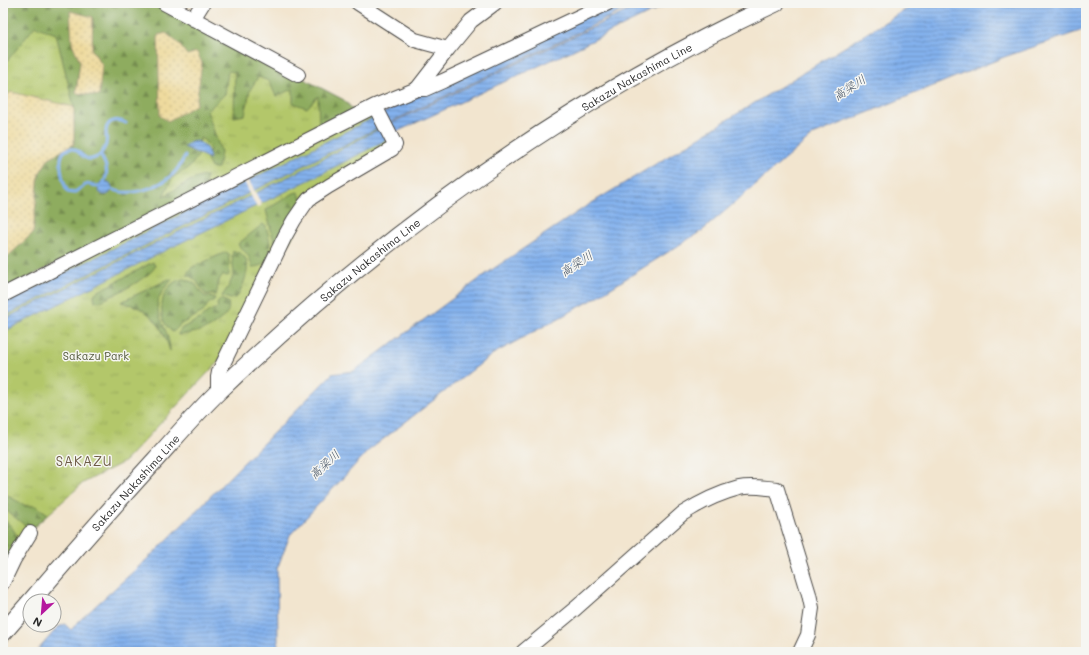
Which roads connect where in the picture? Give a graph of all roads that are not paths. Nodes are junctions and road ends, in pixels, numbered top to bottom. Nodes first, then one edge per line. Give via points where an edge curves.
1 (164, 3) edge
2 (203, 3) edge
3 (358, 3) edge
4 (495, 3) edge
5 (608, 3) edge
6 (776, 3) edge
7 (193, 19) junction
8 (448, 49) junction
9 (298, 75) dead end
10 (417, 89) junction
11 (376, 109) junction
12 (3, 295) edge
13 (218, 392) junction
14 (30, 533) dead end
15 (3, 582) edge
16 (37, 593) edge
17 (22, 610) edge
18 (3, 633) edge
19 (523, 652) edge
20 (800, 652) edge

1 - 7 street
2 - 7 street
3 - 8 street via 415,40
4 - 8 street via 471,21
5 - 10 street via 443,82
6 - 13 main road, Sakazu Nakashima Line via 733,23 621,84 495,164 358,268
7 - 9 street
8 - 10 street
10 - 11 street
11 - 12 street
11 - 13 street via 394,141 392,149 309,199 298,214 219,372
13 - 16 main road, Sakazu Nakashima Line
14 - 15 street
17 - 18 main road, Sakazu Nakashima Line
19 - 20 street via 682,514 698,503 740,488 754,487 777,489 809,594 812,608 808,635

